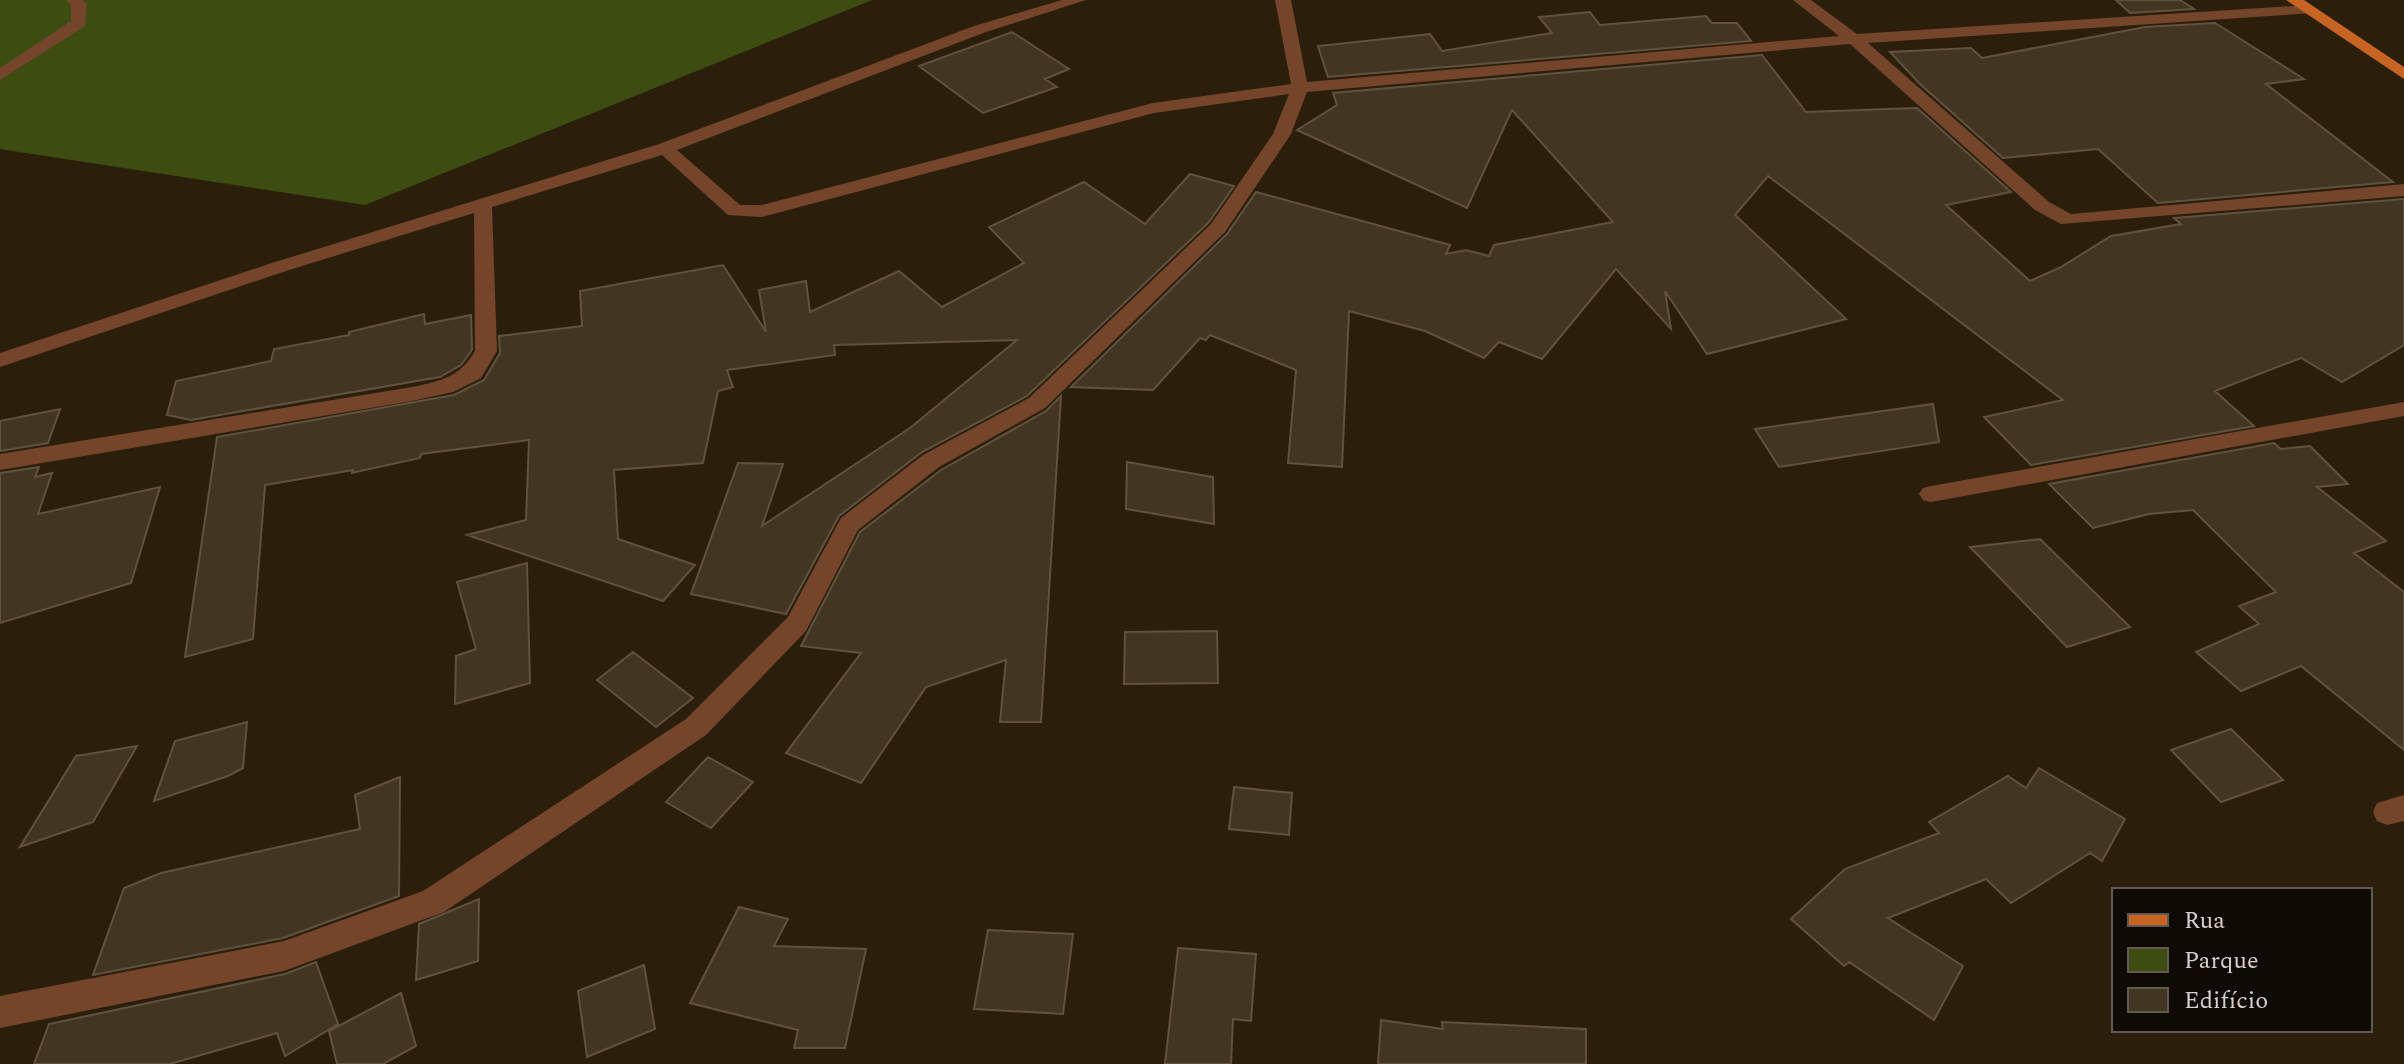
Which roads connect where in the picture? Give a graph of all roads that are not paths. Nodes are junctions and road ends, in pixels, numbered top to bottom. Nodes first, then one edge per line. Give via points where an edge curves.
1 (74, 0) edge
2 (1078, 0) edge
3 (1283, 0) edge
4 (1801, 0) edge
5 (2301, 5) edge
6 (1854, 39) junction
7 (2404, 74) edge
8 (0, 75) edge
9 (1300, 88) junction
10 (665, 148) junction
11 (2404, 190) edge
12 (483, 204) junction
13 (0, 360) edge
14 (2404, 409) edge
15 (0, 462) edge
16 (1931, 494) dead end
17 (0, 1012) edge

1 - 8 street via 79,4 79,23
2 - 10 street via 980,29
3 - 9 street
4 - 6 street
5 - 6 street
5 - 7 main road
6 - 9 street
6 - 11 street via 2042,206 2068,220
9 - 10 street via 1153,108 762,211 735,211
9 - 17 street via 1282,134 1218,228 1037,403 931,461 849,524 797,624 696,727 433,902 284,956
10 - 12 street
12 - 13 street
12 - 15 street via 486,351 473,373 445,387 412,394
14 - 16 street

